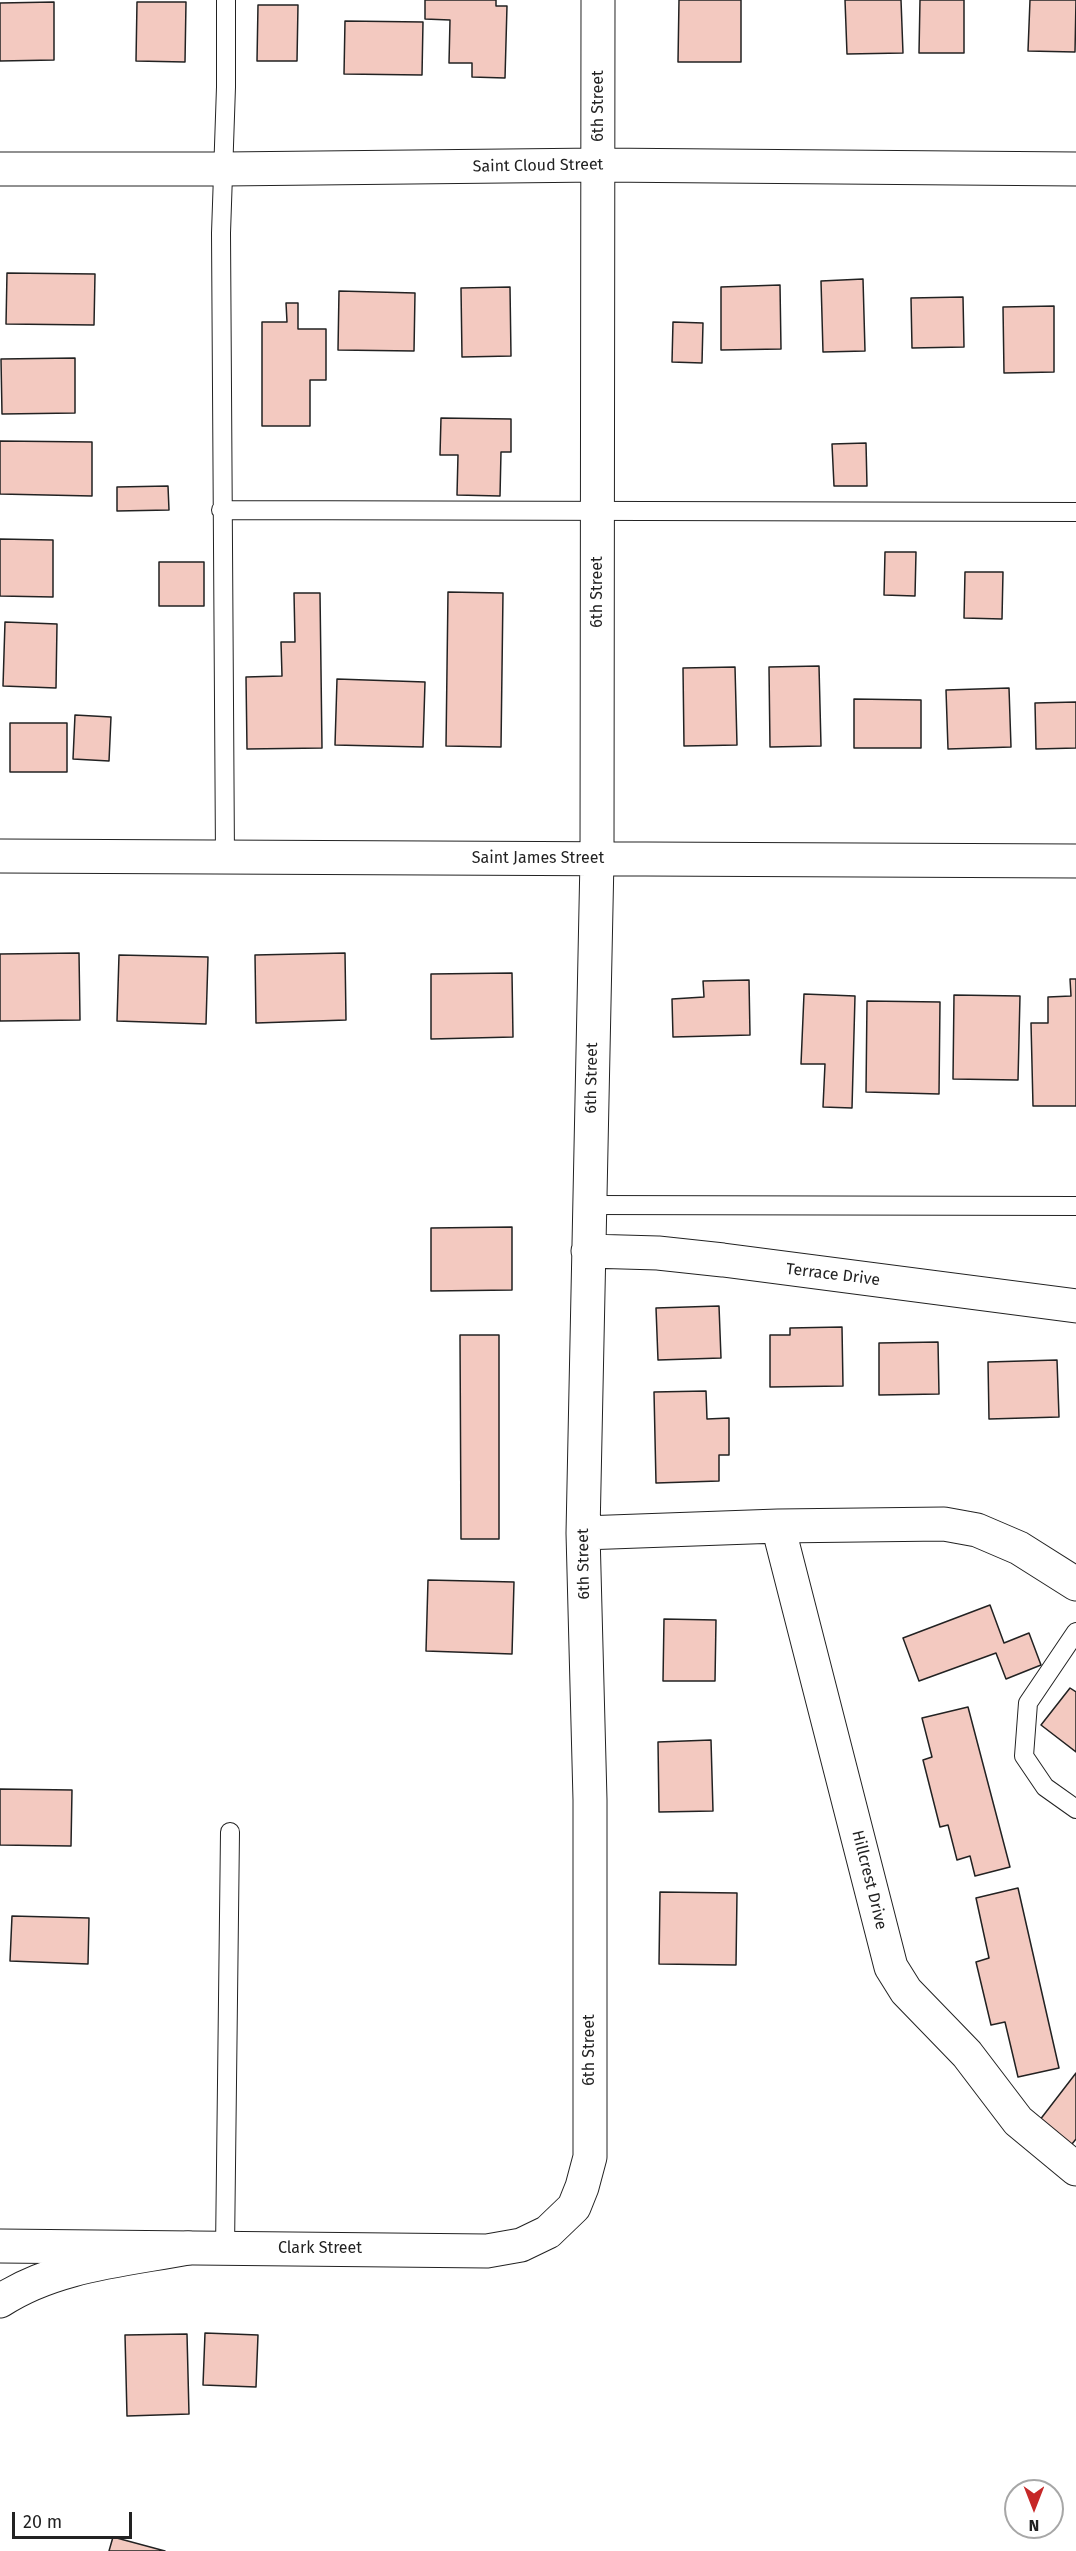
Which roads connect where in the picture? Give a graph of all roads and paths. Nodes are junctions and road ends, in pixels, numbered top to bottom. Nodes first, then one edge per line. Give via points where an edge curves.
1 (226, 0) edge
2 (598, 0) edge
3 (599, 165) junction
4 (0, 169) edge
5 (224, 169) junction
6 (1076, 169) edge
7 (221, 510) junction
8 (598, 511) junction
9 (1076, 512) edge
10 (0, 856) edge
11 (225, 858) junction
12 (597, 859) junction
13 (1076, 861) edge
14 (589, 1205) junction
15 (1076, 1206) edge
16 (588, 1251) junction
17 (1076, 1306) edge
18 (778, 1526) junction
19 (583, 1533) junction
20 (1076, 1584) edge
21 (1076, 1632) edge
22 (1076, 1809) edge
23 (230, 1832) dead end
24 (590, 2157) joint
25 (1076, 2169) edge
26 (0, 2246) edge
27 (188, 2248) junction
28 (225, 2249) junction
29 (0, 2301) edge

1 - 5 lane
2 - 3 street, 6th Street
3 - 5 street, Saint Cloud Street
3 - 6 street, Saint Cloud Street
3 - 8 street, 6th Street
4 - 5 street, Saint Cloud Street
5 - 7 lane
7 - 8 lane
7 - 11 lane
8 - 9 lane
8 - 12 street, 6th Street
10 - 11 street, Saint James Street
11 - 12 street, Saint James Street
12 - 13 street, Saint James Street
12 - 14 street, 6th Street
14 - 15 lane
14 - 16 street, 6th Street
16 - 17 street, Terrace Drive via 723,1260
16 - 19 street, 6th Street
18 - 19 street
18 - 20 street via 944,1524 977,1530 1019,1548
18 - 25 street, Hillcrest Drive via 891,1967 906,1991 967,2054 1018,2121
19 - 24 street, 6th Street via 590,1800
21 - 22 lane via 1028,1703 1024,1756 1045,1787
23 - 28 lane
24 - 28 street, Clark Street via 574,2207 548,2232 521,2245 487,2251
26 - 27 street, Clark Street
27 - 28 street, Clark Street
27 - 29 street via 67,2271

